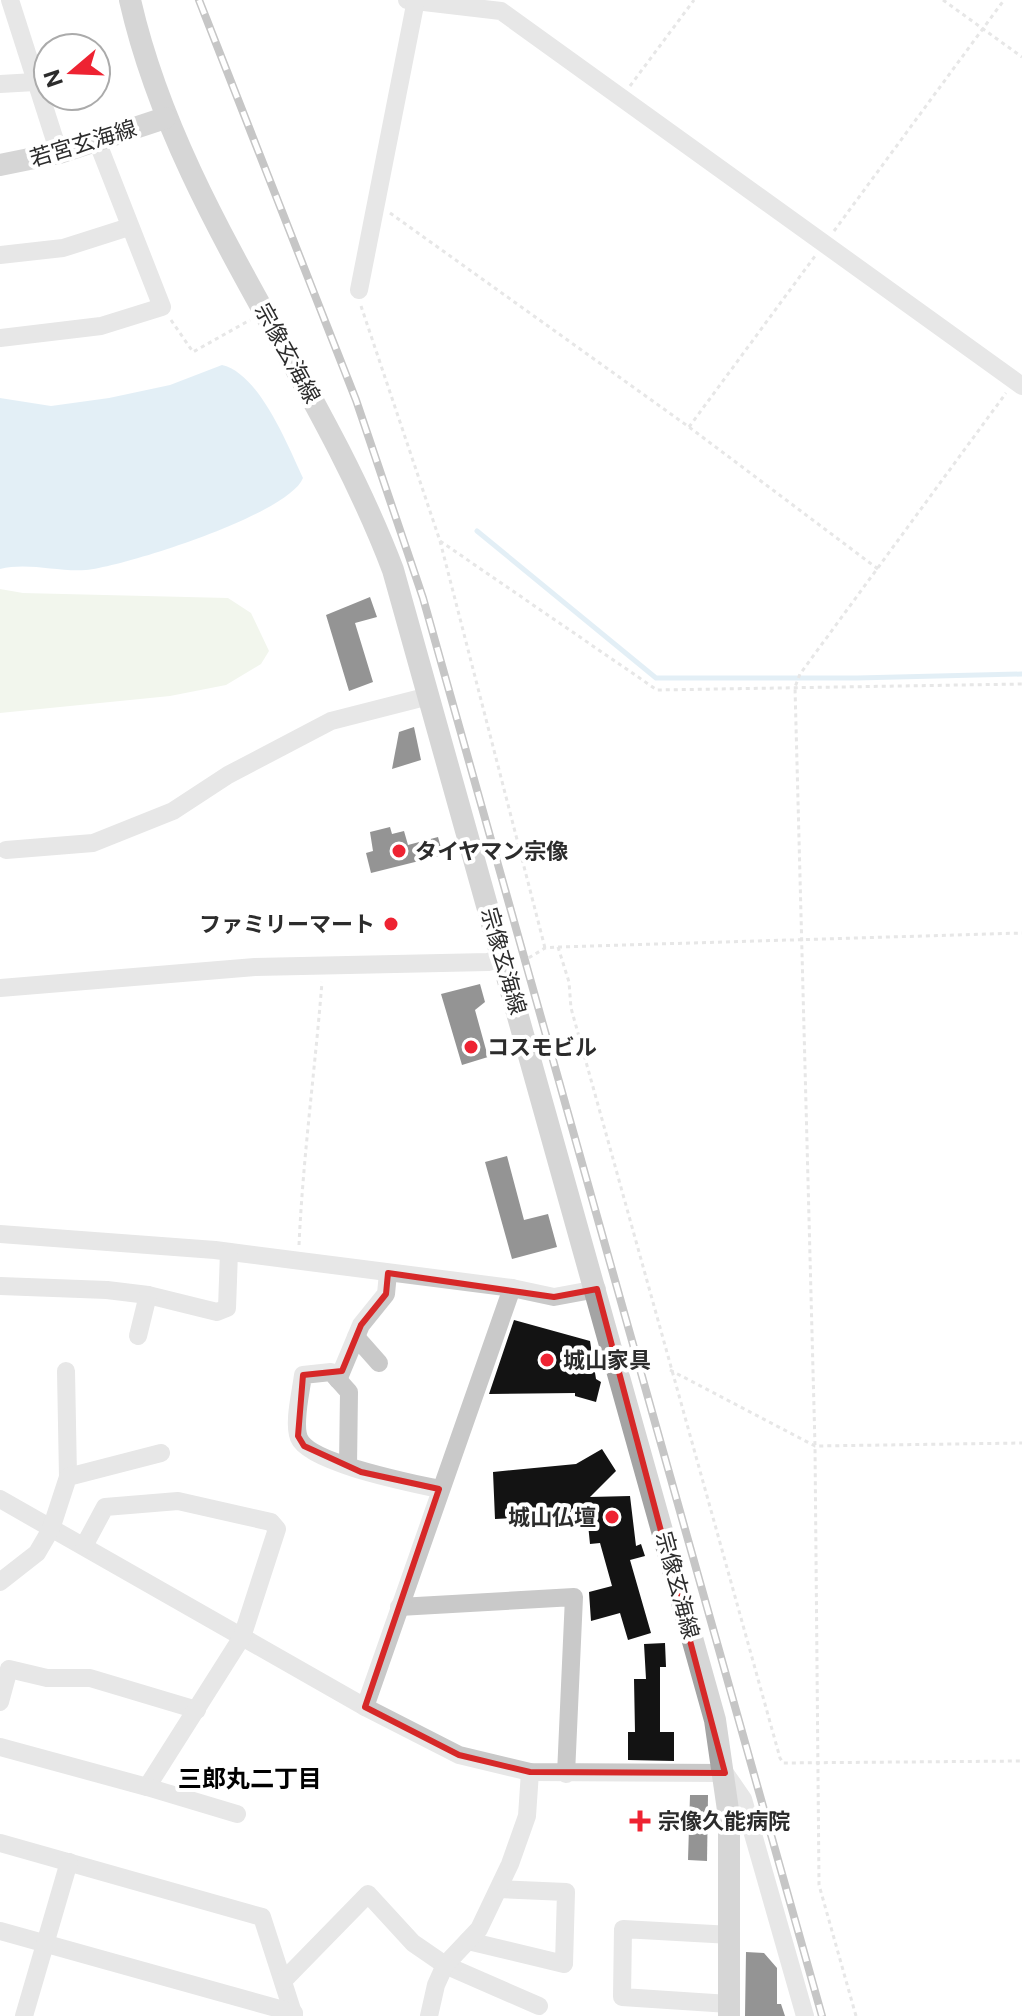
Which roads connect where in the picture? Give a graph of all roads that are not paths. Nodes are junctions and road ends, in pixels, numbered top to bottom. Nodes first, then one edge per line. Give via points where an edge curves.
1 (10, 0) edge
2 (130, 0) edge
3 (413, 1) edge
4 (32, 72) edge
5 (32, 82) edge
6 (0, 84) edge
7 (45, 112) edge
8 (165, 118) junction
9 (97, 141) junction
10 (59, 153) junction
11 (0, 165) edge
12 (129, 227) junction
13 (0, 255) edge
14 (359, 290) road end
15 (0, 338) edge
16 (1018, 383) edge
17 (429, 696) junction
18 (6, 850) dead end
19 (505, 964) junction
20 (0, 988) edge
21 (0, 1234) edge
22 (229, 1252) junction
23 (388, 1273) junction
24 (0, 1286) edge
25 (512, 1288) junction
26 (597, 1289) junction
27 (148, 1295) junction
28 (138, 1336) dead end
29 (356, 1337) junction
30 (379, 1363) dead end
31 (66, 1371) dead end
32 (338, 1380) junction
33 (161, 1453) dead end
34 (348, 1466) junction
35 (68, 1477) junction
36 (439, 1489) junction
37 (0, 1499) edge
38 (51, 1529) junction
39 (84, 1546) junction
40 (0, 1582) edge
41 (399, 1607) junction
42 (242, 1637) junction
43 (0, 1702) edge
44 (365, 1707) junction
45 (197, 1710) junction
46 (0, 1747) edge
47 (530, 1772) junction
48 (725, 1773) junction
49 (566, 1774) junction
50 (147, 1787) junction
51 (237, 1814) dead end
52 (0, 1843) edge
53 (69, 1862) junction
54 (499, 1889) junction
55 (0, 1931) edge
56 (731, 1935) junction
57 (468, 1941) junction
58 (45, 1944) junction
59 (445, 1965) junction
60 (283, 1981) junction
61 (539, 2006) dead end
62 (729, 2010) edge
63 (294, 2015) edge
64 (24, 2016) edge
65 (429, 2016) edge
66 (805, 2016) edge

1 - 4 street
2 - 8 main road, 宗像玄海線
3 - 14 street
3 - 16 street via 501,11
5 - 6 street
7 - 10 street
8 - 9 main road, 若宮玄海線
8 - 17 main road, 宗像玄海線 via 199,192 372,515
9 - 10 main road, 若宮玄海線
9 - 12 street
10 - 11 main road, 若宮玄海線
12 - 13 street via 63,248
12 - 15 street via 162,307 101,326
17 - 18 street via 331,721 228,775 173,811 93,843
17 - 19 main road, 宗像玄海線
19 - 20 street via 255,967
19 - 26 main road, 宗像玄海線
21 - 22 street
22 - 23 street
22 - 27 street via 227,1308 217,1312
23 - 25 street
23 - 29 street via 386,1294
24 - 27 street
25 - 26 street via 554,1297
25 - 36 street
26 - 48 main road, 宗像玄海線
27 - 28 street
29 - 30 street
29 - 32 street
31 - 35 street
32 - 34 street via 349,1392
32 - 34 street via 331,1372 303,1375 298,1436 304,1446
33 - 35 street
34 - 36 street
35 - 38 street
36 - 41 street
37 - 38 street
38 - 39 street
38 - 40 street via 37,1553
39 - 42 street
39 - 42 street via 105,1507 178,1501 271,1522 277,1529
41 - 44 street
41 - 49 street via 574,1597
42 - 44 street
42 - 45 street
43 - 45 street via 9,1669 47,1678 90,1678
44 - 47 street via 459,1755
45 - 50 street
46 - 50 street
47 - 49 street
47 - 54 street via 527,1816
48 - 49 street
48 - 56 main road, 宗像玄海線
48 - 66 street via 743,1799
50 - 51 street
52 - 53 street
53 - 58 street
53 - 60 street via 262,1917
54 - 57 street
54 - 57 street via 566,1892 564,1964
55 - 58 street
56 - 62 main road, 宗像玄海線
56 - 62 street via 623,1929 622,1997
57 - 59 street
58 - 63 street
58 - 64 street
59 - 60 street via 413,1943 368,1894
59 - 61 street
59 - 65 street
60 - 63 street

